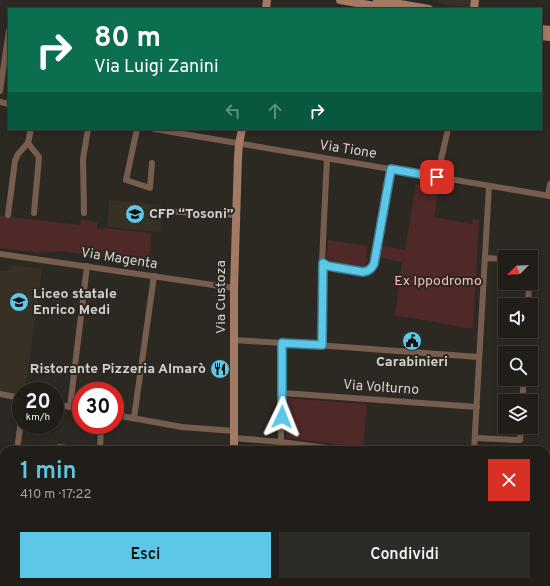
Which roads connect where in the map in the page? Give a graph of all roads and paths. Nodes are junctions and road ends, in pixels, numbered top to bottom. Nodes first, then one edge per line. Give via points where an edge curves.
1 (340, 0) edge
2 (376, 0) edge
3 (387, 8) edge
4 (423, 8) edge
5 (8, 37) edge
6 (0, 91) edge
7 (30, 130) edge
8 (88, 130) edge
9 (137, 130) edge
10 (164, 130) edge
11 (242, 130) edge
12 (448, 130) edge
13 (28, 143) junction
14 (239, 144) junction
15 (327, 159) junction
16 (152, 163) dead end
17 (391, 169) junction
18 (437, 177) junction
19 (550, 184) edge
20 (489, 186) junction
21 (549, 196) edge
22 (161, 211) dead end
23 (34, 213) dead end
24 (84, 213) dead end
25 (8, 215) dead end
26 (236, 215) junction
27 (0, 254) edge
28 (485, 258) junction
29 (498, 259) edge
30 (323, 263) junction
31 (87, 266) junction
32 (154, 276) junction
33 (234, 288) junction
34 (234, 340) junction
35 (282, 343) junction
36 (322, 345) junction
37 (479, 357) junction
38 (283, 393) junction
39 (0, 394) edge
40 (12, 396) edge
41 (64, 406) edge
42 (70, 407) joint
43 (477, 407) junction
44 (124, 417) edge
45 (134, 418) junction
46 (19, 434) edge
47 (101, 434) edge
48 (520, 434) edge
49 (234, 435) junction
50 (475, 438) junction
51 (281, 442) junction
52 (17, 446) edge
53 (100, 446) edge
54 (234, 446) edge
55 (305, 446) edge
56 (474, 446) edge

1 - 3 street
2 - 4 street
5 - 6 street
7 - 13 street
8 - 24 street via 83,159
9 - 16 street via 126,180 150,188
10 - 14 street, Via Tione
11 - 14 street, Via Custoza
12 - 18 street
13 - 23 street via 39,157
13 - 25 street via 15,161
14 - 15 street, Via Tione
14 - 26 street, Via Custoza
15 - 17 street, Via Tione
15 - 30 street
17 - 18 street, Via Tione
17 - 30 street via 371,269 363,272
18 - 20 street, Via Tione
19 - 21 street, Via Tione
20 - 21 street, Via Tione
20 - 28 street
22 - 26 street
26 - 33 street, Via Custoza
27 - 31 street, Via Magenta
28 - 29 street
28 - 37 street
30 - 36 street
31 - 32 street, Via Magenta
31 - 42 street
32 - 33 street, Via Magenta
32 - 45 street
33 - 34 street, Via Custoza
34 - 35 street
34 - 49 street, Via Custoza
35 - 36 street
35 - 38 street
36 - 37 street
37 - 43 street
38 - 43 street, Via Volturno
38 - 51 street
39 - 40 street
41 - 42 street
43 - 50 street
44 - 45 street
45 - 49 street
46 - 52 street
47 - 53 street
48 - 50 street via 520,440
49 - 51 street
49 - 54 street, Via Custoza
50 - 56 street
51 - 55 street

